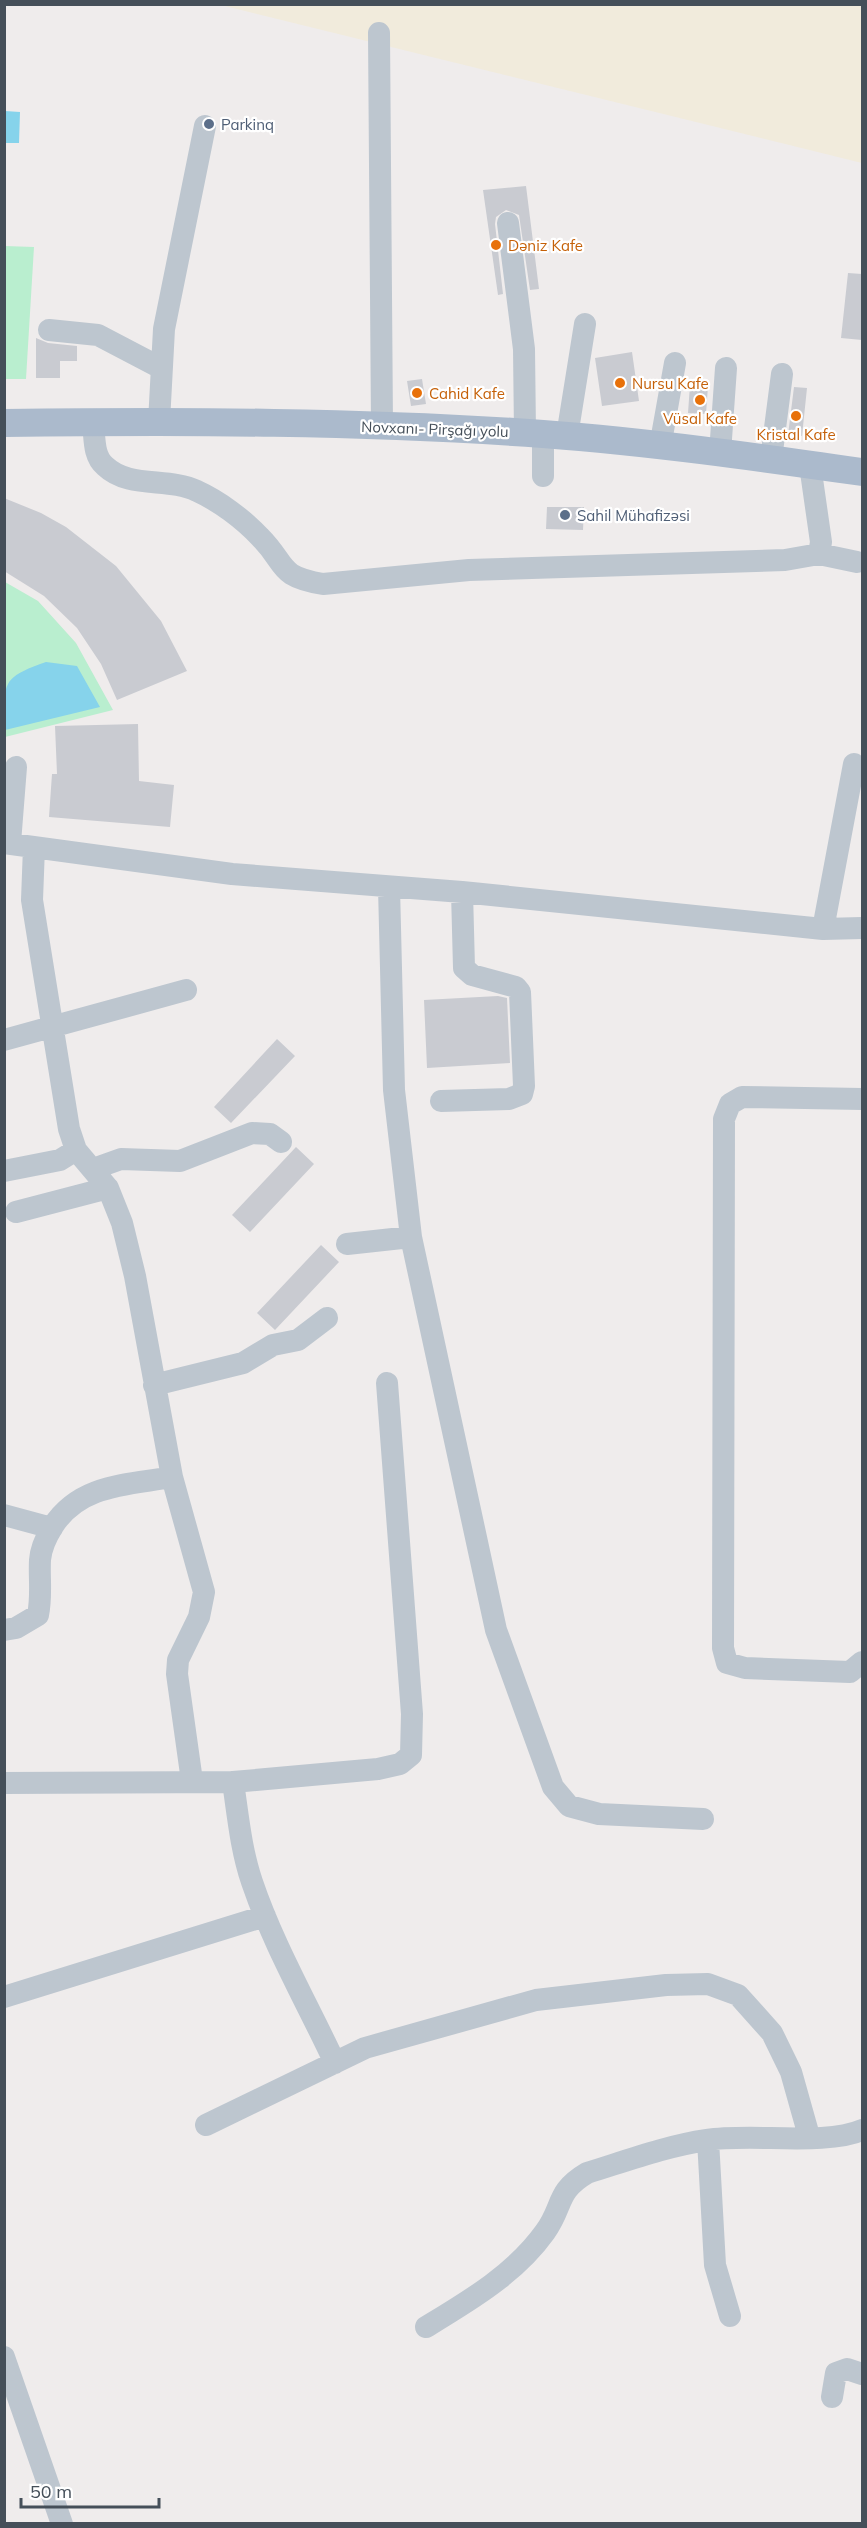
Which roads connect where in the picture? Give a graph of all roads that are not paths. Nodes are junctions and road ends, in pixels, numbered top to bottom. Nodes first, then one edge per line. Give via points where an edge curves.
1 (379, 33) dead end
2 (205, 126) dead end
3 (508, 223) dead end
4 (585, 324) dead end
5 (49, 330) dead end
6 (675, 363) dead end
7 (161, 368) junction
8 (726, 368) dead end
9 (782, 374) dead end
10 (159, 422) junction
11 (4, 423) edge
12 (93, 423) junction
13 (382, 426) junction
14 (545, 434) junction
15 (660, 447) junction
16 (720, 453) junction
17 (771, 459) junction
18 (810, 465) junction
19 (862, 472) edge
20 (543, 476) dead end
21 (819, 554) junction
22 (856, 562) dead end
23 (854, 764) dead end
24 (16, 767) dead end
25 (7, 843) edge
26 (34, 847) junction
27 (389, 887) junction
28 (462, 892) junction
29 (862, 928) edge
30 (824, 929) junction
31 (186, 990) dead end
32 (53, 1028) junction
33 (4, 1040) edge
34 (862, 1100) edge
35 (441, 1101) dead end
36 (281, 1142) dead end
37 (76, 1150) junction
38 (93, 1169) junction
39 (4, 1171) edge
40 (108, 1188) junction
41 (16, 1212) dead end
42 (411, 1237) junction
43 (347, 1244) dead end
44 (327, 1317) dead end
45 (387, 1383) dead end
46 (154, 1385) junction
47 (172, 1477) junction
48 (4, 1515) edge
49 (52, 1528) junction
50 (4, 1630) edge
51 (862, 1662) edge
52 (192, 1781) junction
53 (233, 1782) junction
54 (4, 1783) edge
55 (703, 1819) dead end
56 (265, 1916) junction
57 (4, 1997) edge
58 (335, 2063) junction
59 (206, 2125) dead end
60 (862, 2130) edge
61 (809, 2136) junction
62 (708, 2140) junction
63 (730, 2316) dead end
64 (426, 2327) dead end
65 (4, 2357) edge
66 (862, 2374) edge
67 (832, 2397) dead end
68 (62, 2523) edge

1 - 13 street
2 - 7 street via 168,300
3 - 14 street via 524,349
4 - 14 street
5 - 7 street via 98,335
6 - 15 street
7 - 10 street
8 - 16 street
9 - 17 street
10 - 12 main road, Novxanı- Pirşağı yolu
10 - 13 main road, Novxanı- Pirşağı yolu
11 - 12 main road, Novxanı- Pirşağı yolu
12 - 21 street via 97,455 104,465 120,477 196,490 242,520 262,538 285,570 300,580 323,584 469,570 785,560
13 - 14 main road, Novxanı- Pirşağı yolu
14 - 15 main road, Novxanı- Pirşağı yolu
14 - 20 street
15 - 16 main road, Novxanı- Pirşağı yolu
16 - 17 main road, Novxanı- Pirşağı yolu
17 - 18 main road, Novxanı- Pirşağı yolu
18 - 19 main road, Novxanı- Pirşağı yolu
18 - 21 street
21 - 22 street
23 - 30 street
24 - 25 street
25 - 26 street
26 - 27 street via 232,874
26 - 32 street via 32,900
27 - 28 street
27 - 42 street via 394,1090
28 - 30 street
28 - 35 street via 464,968 472,975 516,987 520,992 524,1086 522,1094 509,1099
29 - 30 street
31 - 32 street
32 - 33 street
32 - 37 street
34 - 51 street via 742,1097 730,1104 724,1119 723,1636 727,1663 745,1668 850,1672
36 - 38 street via 270,1134 252,1133 180,1161 121,1159
37 - 38 street
37 - 39 street via 60,1160
38 - 40 street
40 - 41 street
40 - 46 street via 122,1223 135,1276
42 - 43 street
42 - 55 street via 496,1630 553,1787 569,1806 599,1814
44 - 46 street via 298,1340 273,1345 243,1363
45 - 53 street via 412,1714 411,1755 400,1764 378,1769
46 - 47 street
47 - 49 street via 82,1496 61,1513
47 - 52 street via 204,1592 199,1617 178,1660 177,1674
48 - 49 street
49 - 50 street via 40,1559 38,1615 16,1628
52 - 53 street
52 - 54 street
53 - 56 street via 242,1842
56 - 57 street
56 - 58 street
58 - 59 street
58 - 61 street via 366,2048 536,2000 708,1984 738,1995 772,2034 791,2072
60 - 61 street
61 - 62 street
62 - 63 street via 715,2265
62 - 64 street via 587,2173 570,2182 547,2230 538,2240 492,2286
65 - 68 street
66 - 67 street via 840,2370 836,2373

